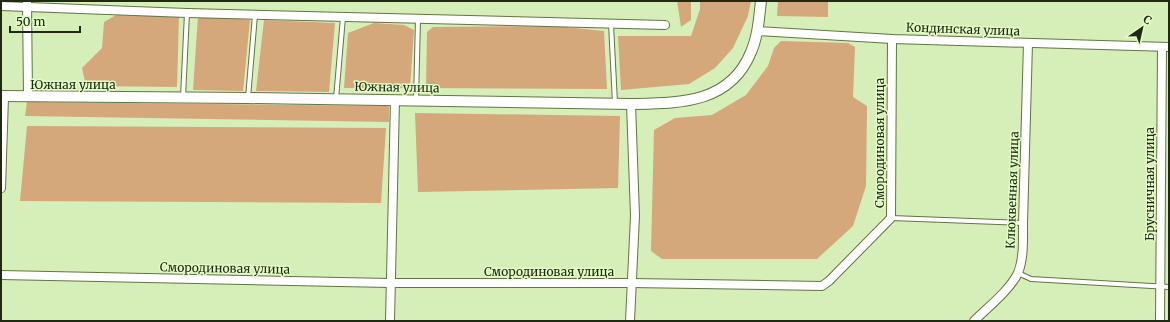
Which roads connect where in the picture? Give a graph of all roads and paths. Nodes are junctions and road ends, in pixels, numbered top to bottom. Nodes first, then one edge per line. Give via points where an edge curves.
1 (760, 1) edge
2 (27, 4) edge
3 (1, 6) edge
4 (187, 13) junction
5 (255, 15) junction
6 (343, 17) junction
7 (418, 19) junction
8 (610, 23) junction
9 (665, 25) dead end
10 (757, 31) junction
11 (892, 39) junction
12 (1028, 43) junction
13 (1165, 47) edge
14 (3, 96) edge
15 (28, 97) junction
16 (183, 98) junction
17 (248, 98) junction
18 (336, 99) junction
19 (395, 100) junction
20 (416, 101) junction
21 (615, 104) junction
22 (631, 104) junction
23 (1, 188) edge
24 (891, 218) junction
25 (1023, 224) junction
26 (1018, 274) junction
27 (1, 275) edge
28 (390, 283) junction
29 (631, 284) junction
30 (1169, 287) edge
31 (1160, 288) junction
32 (390, 321) edge
33 (630, 321) edge
34 (974, 321) edge
35 (1160, 321) edge

1 - 10 street, Южная улица
2 - 3 street
2 - 4 street
2 - 15 street
4 - 5 street
4 - 16 lane
5 - 6 street
5 - 17 lane
6 - 7 street
6 - 18 lane
7 - 8 street
7 - 20 lane
8 - 9 street
8 - 21 lane
10 - 11 street, Кондинская улица
10 - 22 street, Южная улица via 751,53 741,68 731,80 711,94 682,102
11 - 12 street, Кондинская улица
11 - 24 street, Смородиновая улица
12 - 13 street, Кондинская улица
12 - 25 street, Клюквенная улица
13 - 31 street, Брусничная улица
14 - 15 street, Южная улица
14 - 23 street
15 - 16 street, Южная улица
16 - 17 street, Южная улица
17 - 18 street, Южная улица
18 - 19 street, Южная улица
19 - 20 street, Южная улица
19 - 28 street
20 - 21 street, Южная улица
21 - 22 street, Южная улица
22 - 29 street via 635,216
24 - 25 lane
24 - 29 street, Смородиновая улица via 822,286
25 - 26 street, Клюквенная улица
26 - 31 lane via 1031,279
26 - 34 street, Клюквенная улица via 1006,290
27 - 28 street, Смородиновая улица
28 - 29 street, Смородиновая улица
28 - 32 street
29 - 33 street
30 - 31 lane
31 - 35 street, Брусничная улица

